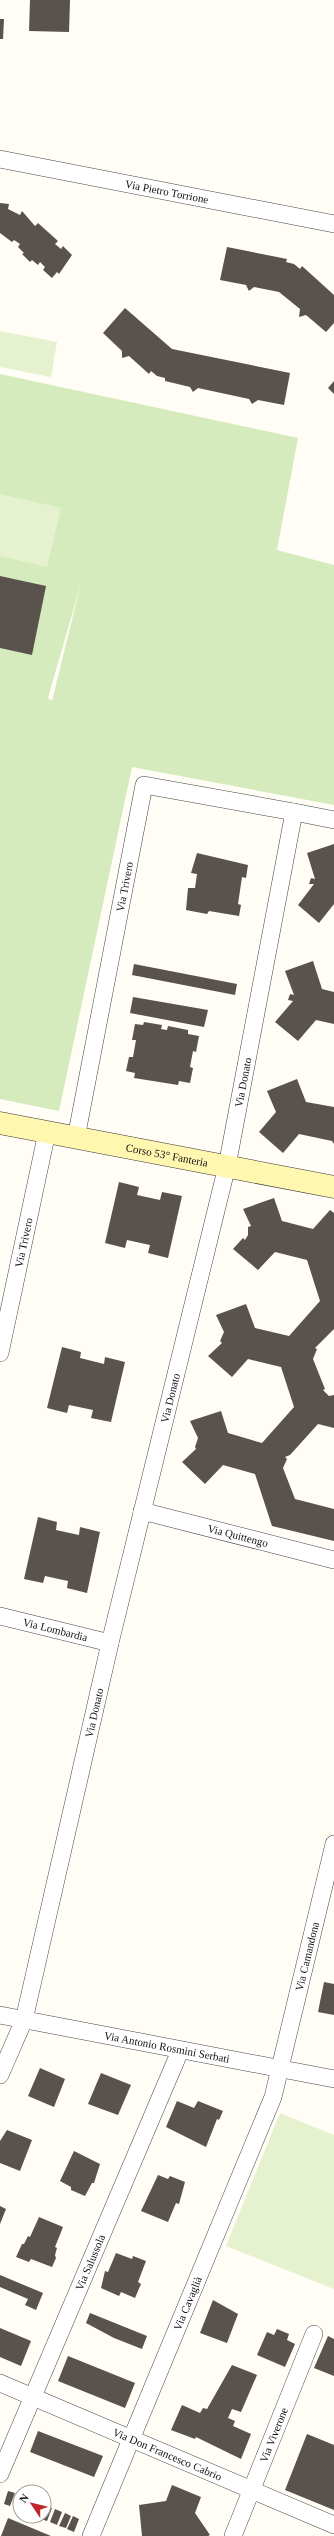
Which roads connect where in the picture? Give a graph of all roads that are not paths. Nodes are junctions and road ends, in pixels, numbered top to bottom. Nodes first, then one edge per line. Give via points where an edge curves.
1 (0, 159) edge
2 (334, 224) edge
3 (294, 812) junction
4 (334, 820) edge
5 (0, 1123) edge
6 (47, 1132) junction
7 (76, 1138) junction
8 (227, 1166) junction
9 (334, 1187) edge
10 (0, 1353) edge
11 (142, 1510) junction
12 (334, 1560) edge
13 (0, 1616) edge
14 (110, 1643) junction
15 (334, 1844) edge
16 (0, 2015) edge
17 (24, 2020) junction
18 (180, 2051) junction
19 (279, 2068) junction
20 (0, 2074) edge
21 (334, 2079) edge
22 (314, 2334) dead end
23 (0, 2383) edge
24 (34, 2397) junction
25 (132, 2438) junction
26 (0, 2474) edge
27 (252, 2491) junction
28 (334, 2525) edge
29 (91, 2536) edge
30 (233, 2536) edge

1 - 2 street, Via Pietro Torrione
3 - 4 street
3 - 7 street, Via Trivero via 144,786
3 - 8 street, Via Donato
5 - 6 street, Corso 53° Fanteria
6 - 7 street, Corso 53° Fanteria
6 - 10 street, Via Trivero
7 - 8 street, Corso 53° Fanteria
8 - 9 street, Corso 53° Fanteria
8 - 11 street, Via Donato
11 - 12 street, Via Quittengo
11 - 14 street, Via Donato
13 - 14 street, Via Lombardia
14 - 17 street, Via Donato
15 - 19 street, Via Camandona
16 - 17 street, Via Antonio Rosmini Serbati
17 - 18 street, Via Antonio Rosmini Serbati
17 - 20 street, Via Donato
18 - 19 street, Via Antonio Rosmini Serbati
18 - 24 street, Via Salussola
19 - 21 street, Via Antonio Rosmini Serbati
19 - 25 street, Via Cavaglià via 273,2097
22 - 27 street, Via Viverone
23 - 24 street, Via Don Francesco Cabrio
24 - 25 street, Via Don Francesco Cabrio
24 - 26 street, Via Salussola
25 - 27 street, Via Don Francesco Cabrio
25 - 29 street, Via Cavaglià
27 - 28 street, Via Don Francesco Cabrio
27 - 30 street, Via Viverone

